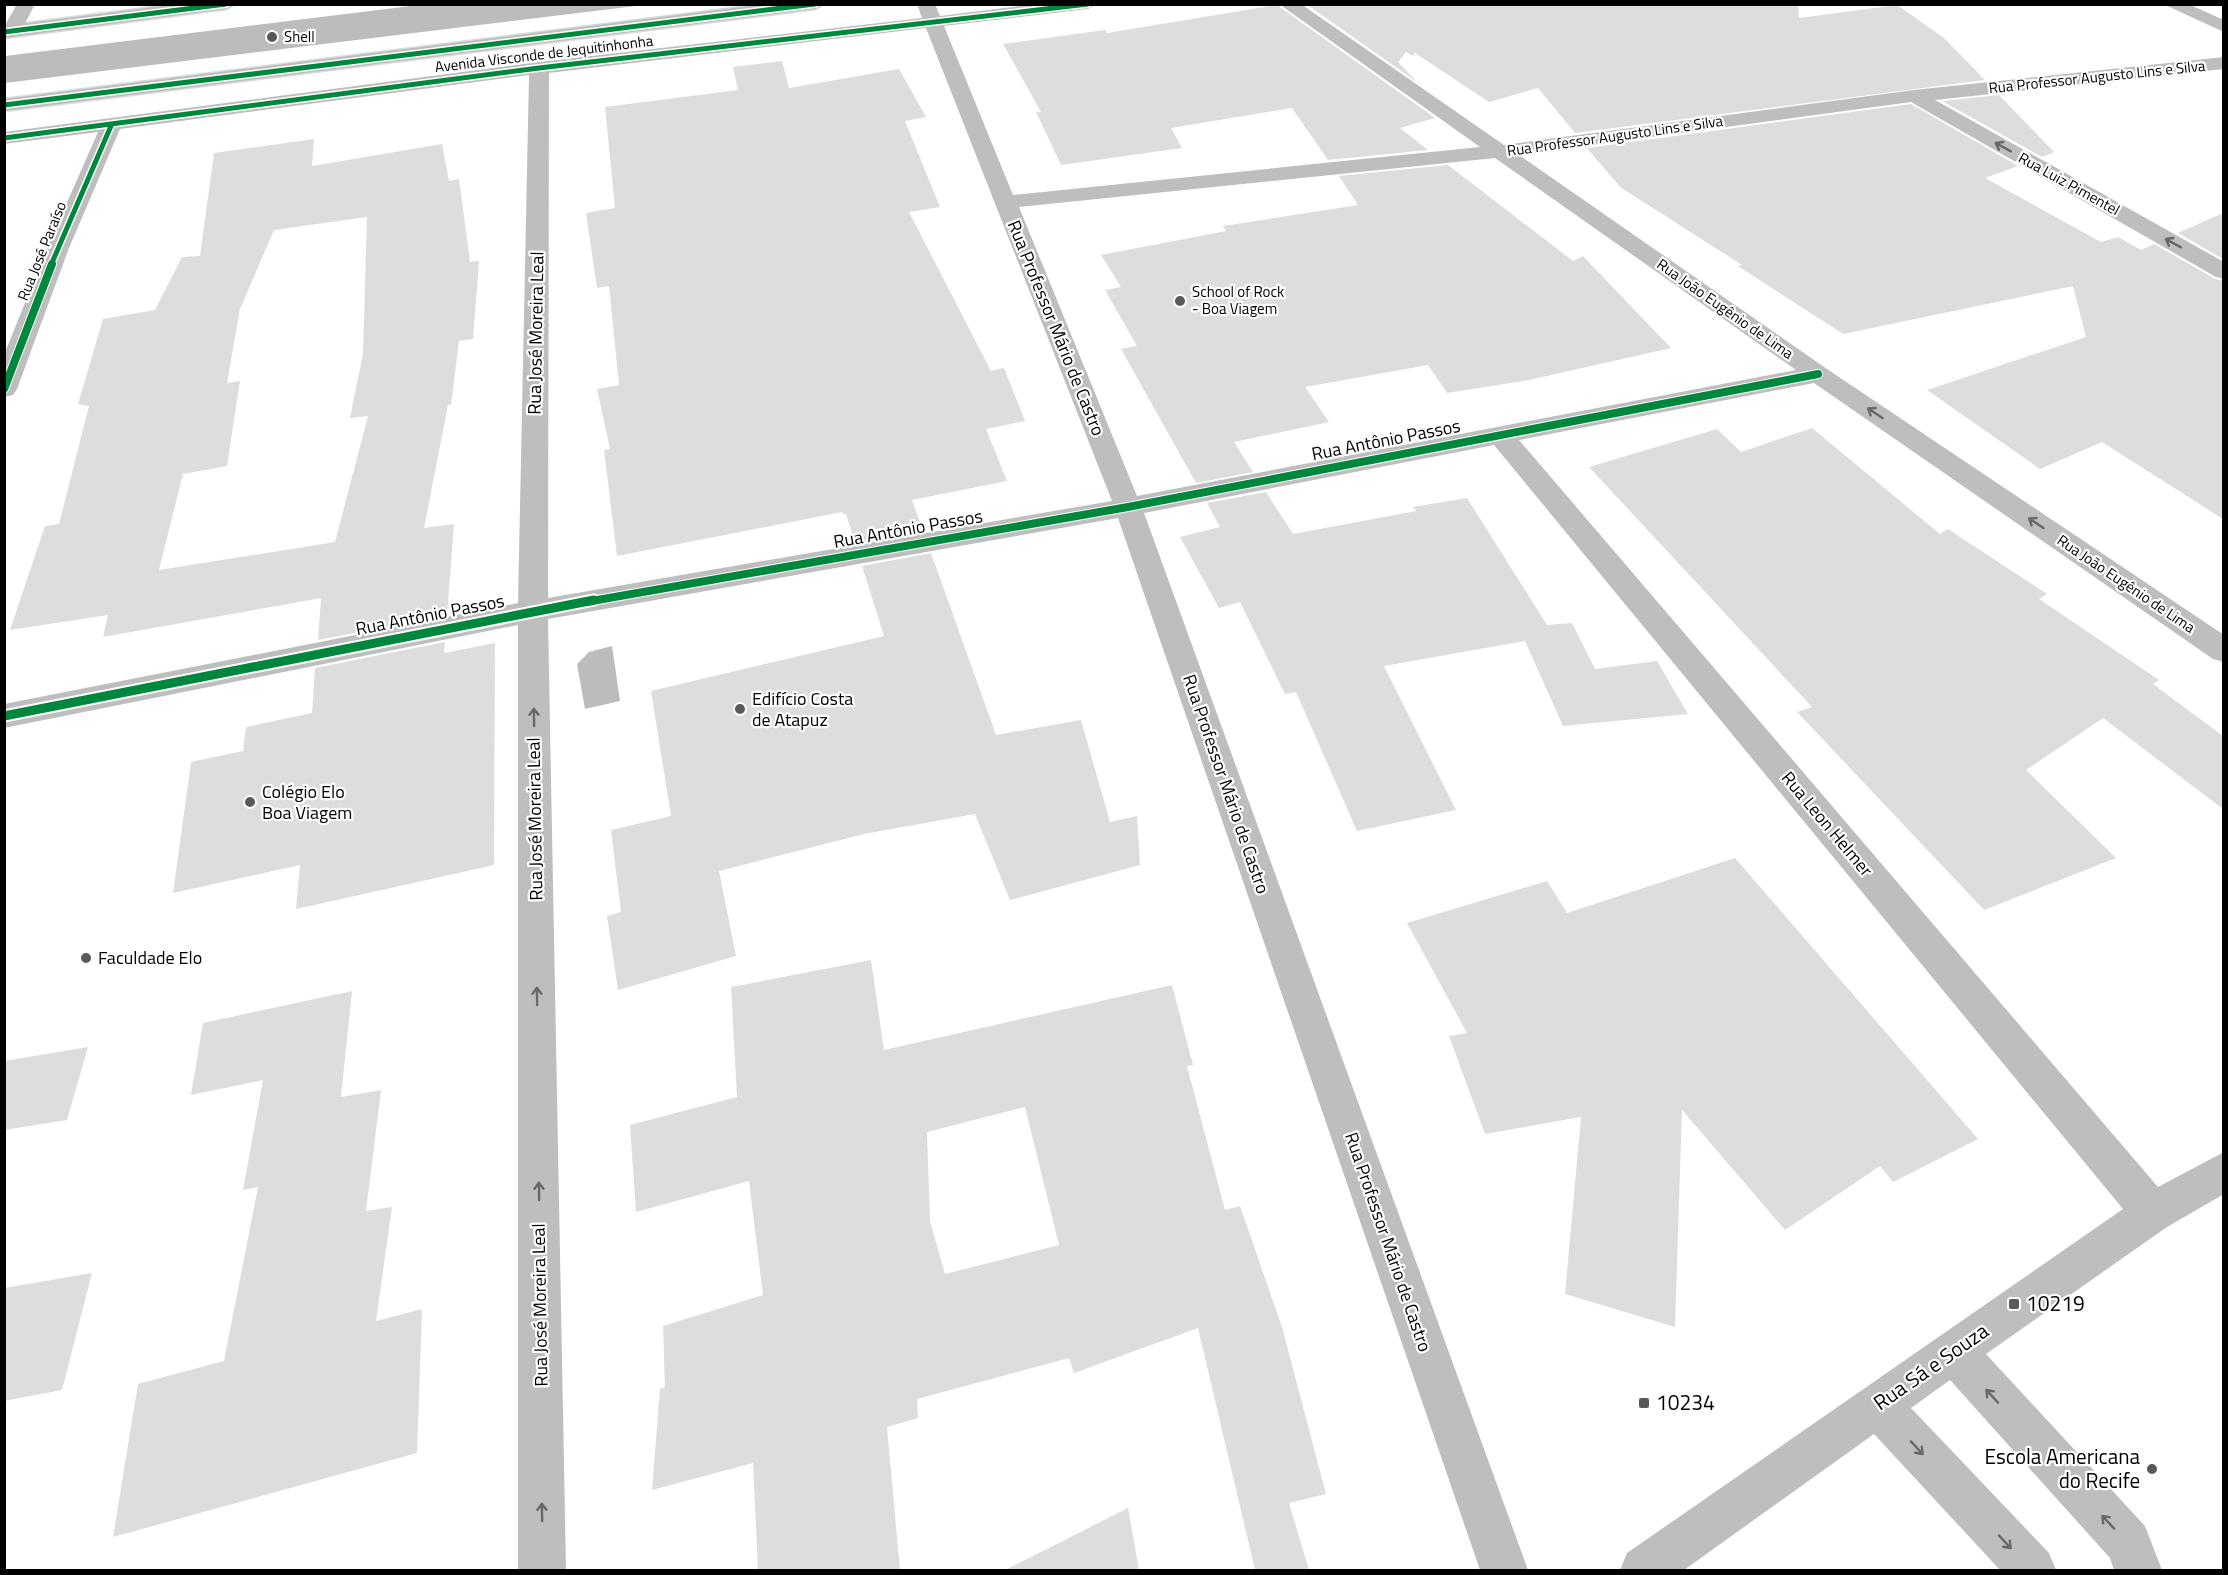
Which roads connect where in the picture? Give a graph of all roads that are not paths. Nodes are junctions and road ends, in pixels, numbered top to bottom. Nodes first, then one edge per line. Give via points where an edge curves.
1 (26, 4) edge
2 (226, 4) edge
3 (815, 4) edge
4 (1088, 4) edge
5 (1288, 4) edge
6 (2172, 4) edge
7 (930, 13) edge
8 (2223, 27) edge
9 (8, 32) edge
10 (2223, 63) edge
11 (540, 68) junction
12 (1914, 96) junction
13 (4, 105) edge
14 (111, 126) junction
15 (4, 138) edge
16 (1497, 152) junction
17 (1005, 202) junction
18 (2223, 272) edge
19 (1818, 374) junction
20 (4, 389) edge
21 (1500, 435) junction
22 (1128, 507) junction
23 (533, 611) junction
24 (2223, 651) edge
25 (4, 716) edge
26 (2223, 1171) edge
27 (2153, 1213) junction
28 (1953, 1352) junction
29 (1877, 1405) junction
30 (542, 1570) edge
31 (1504, 1570) edge
32 (1644, 1570) edge
33 (2032, 1570) edge
34 (2138, 1570) edge

1 - 9 street
2 - 9 main road
3 - 13 main road, Avenida Visconde de Jequitinhonha
4 - 7 street, Avenida Visconde de Jequitinhonha
5 - 16 street, Rua João Eugênio de Lima
6 - 8 street
7 - 11 street, Avenida Visconde de Jequitinhonha
7 - 17 street, Rua Professor Mário de Castro
10 - 12 street, Rua Professor Augusto Lins e Silva
11 - 14 street, Avenida Visconde de Jequitinhonha
11 - 23 street, Rua José Moreira Leal
12 - 16 street, Rua Professor Augusto Lins e Silva
18 -> 12 street, Rua Luiz Pimentel
14 - 15 street, Avenida Visconde de Jequitinhonha
14 - 20 street, Rua José Paraíso via 58,248
16 - 17 street, Rua Professor Augusto Lins e Silva
16 - 19 street, Rua João Eugênio de Lima
17 - 22 street, Rua Professor Mário de Castro
19 - 21 street, Rua Antônio Passos
24 -> 19 street, Rua João Eugênio de Lima
21 - 22 street, Rua Antônio Passos
21 - 27 street, Rua Leon Helmer
22 - 23 street, Rua Antônio Passos
22 - 31 street, Rua Professor Mário de Castro
23 - 25 street, Rua Antônio Passos
30 -> 23 street, Rua José Moreira Leal
26 - 27 street, Rua Sá e Souza
27 - 28 street, Rua Sá e Souza
28 - 29 street, Rua Sá e Souza
34 -> 28 street via 2128,1543
29 - 32 street, Rua Sá e Souza
29 -> 33 street

